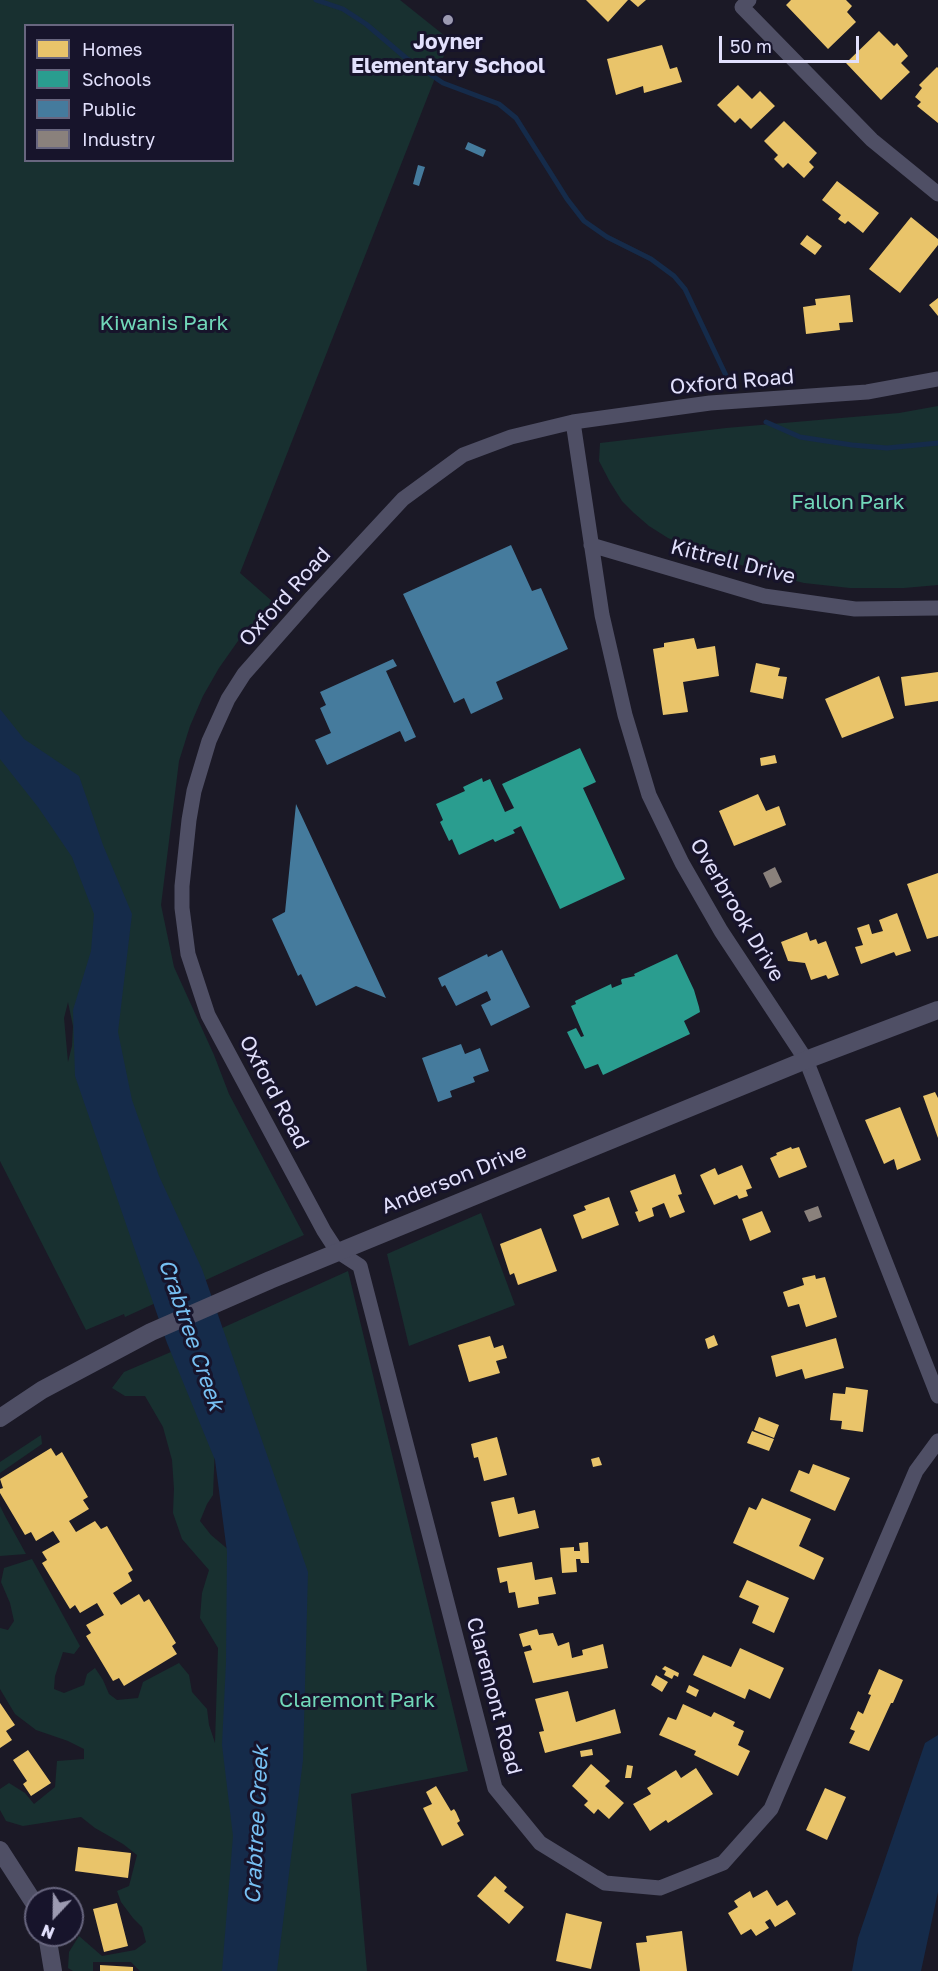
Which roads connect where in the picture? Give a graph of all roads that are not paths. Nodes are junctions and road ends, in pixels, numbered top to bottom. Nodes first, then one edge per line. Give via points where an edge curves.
1 (746, 3) edge
2 (938, 194) edge
3 (938, 379) edge
4 (573, 422) junction
5 (591, 545) junction
6 (938, 608) edge
7 (938, 1010) edge
8 (806, 1060) junction
9 (338, 1251) junction
10 (938, 1396) edge
11 (0, 1418) edge
12 (938, 1441) edge
13 (0, 1850) edge
14 (24, 1887) edge
15 (49, 1947) edge
16 (53, 1971) edge

1 - 2 street via 872,140
3 - 4 street, Oxford Road via 867,392 710,403
4 - 5 street, Overbrook Drive
4 - 9 street, Oxford Road via 512,436 463,455 403,499 244,674 209,741 194,791 182,886 188,954 208,1015
5 - 6 street, Kittrell Drive via 764,596 855,609
5 - 8 street, Overbrook Drive via 625,715 649,795 682,863 722,931
7 - 8 street, Anderson Drive
8 - 9 street, Anderson Drive
8 - 10 street, Overbrook Drive
9 - 11 street, Anderson Drive via 151,1332 42,1390
9 - 12 street, Claremont Road via 360,1266 495,1788 540,1844 605,1883 660,1888 723,1863 771,1809 916,1471
13 - 14 street
15 - 16 street

